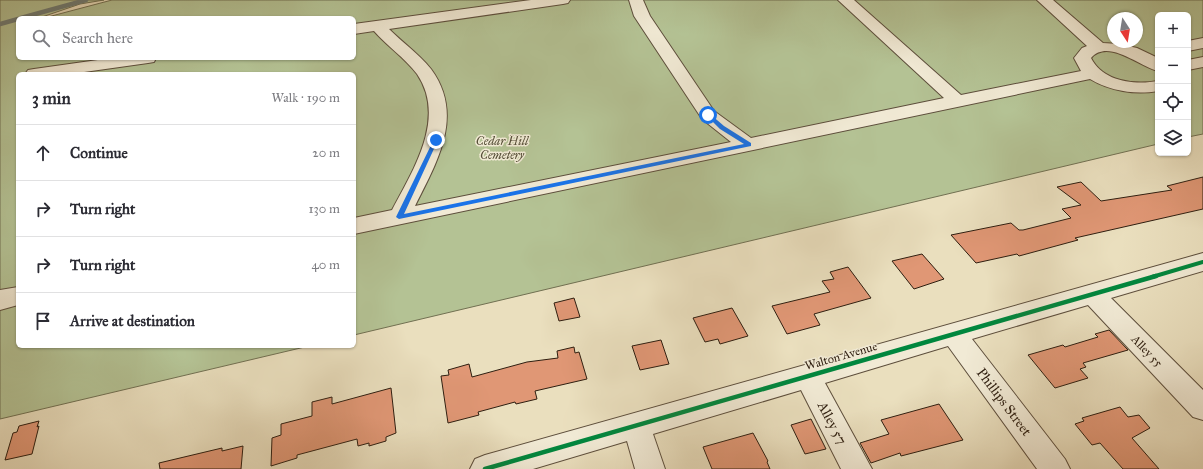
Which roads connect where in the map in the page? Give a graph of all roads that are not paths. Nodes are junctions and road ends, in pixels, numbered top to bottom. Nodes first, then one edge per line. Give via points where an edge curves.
1 (563, 0) edge
2 (636, 0) edge
3 (845, 0) edge
4 (1044, 0) edge
5 (378, 26) junction
6 (356, 29) edge
7 (1203, 43) edge
8 (1191, 45) edge
9 (1099, 48) junction
10 (1155, 53) edge
11 (1141, 56) junction
12 (134, 60) edge
13 (1203, 62) edge
14 (1155, 64) edge
15 (1191, 64) edge
16 (48, 72) edge
17 (1094, 73) junction
18 (1155, 87) edge
19 (958, 102) junction
20 (749, 145) junction
21 (399, 217) junction
22 (356, 226) edge
23 (1203, 262) edge
24 (1092, 294) junction
25 (16, 296) edge
26 (0, 300) edge
27 (953, 334) junction
28 (807, 376) junction
29 (1203, 408) edge
30 (636, 426) junction
31 (485, 469) edge
32 (650, 469) edge
33 (858, 469) edge
34 (1055, 469) edge

1 - 5 street
2 - 20 street via 642,16 708,115
3 - 19 street
4 - 9 street
5 - 6 street
5 - 21 street via 424,72 437,100 439,119 436,140
7 - 8 street
9 - 11 street via 1123,50
9 - 17 street via 1090,50 1082,58 1084,64
10 - 11 street
11 - 14 street
12 - 16 street
13 - 15 street
17 - 18 street via 1123,86
17 - 19 street
19 - 20 street
20 - 21 street
21 - 22 street
23 - 24 street, Walton Avenue
24 - 27 street, Walton Avenue
24 - 29 street, Alley 55
25 - 26 street
27 - 28 street, Walton Avenue
27 - 34 street, Phillips Street
28 - 30 street, Walton Avenue
28 - 33 street, Alley 57
30 - 31 street, Walton Avenue
30 - 32 street

